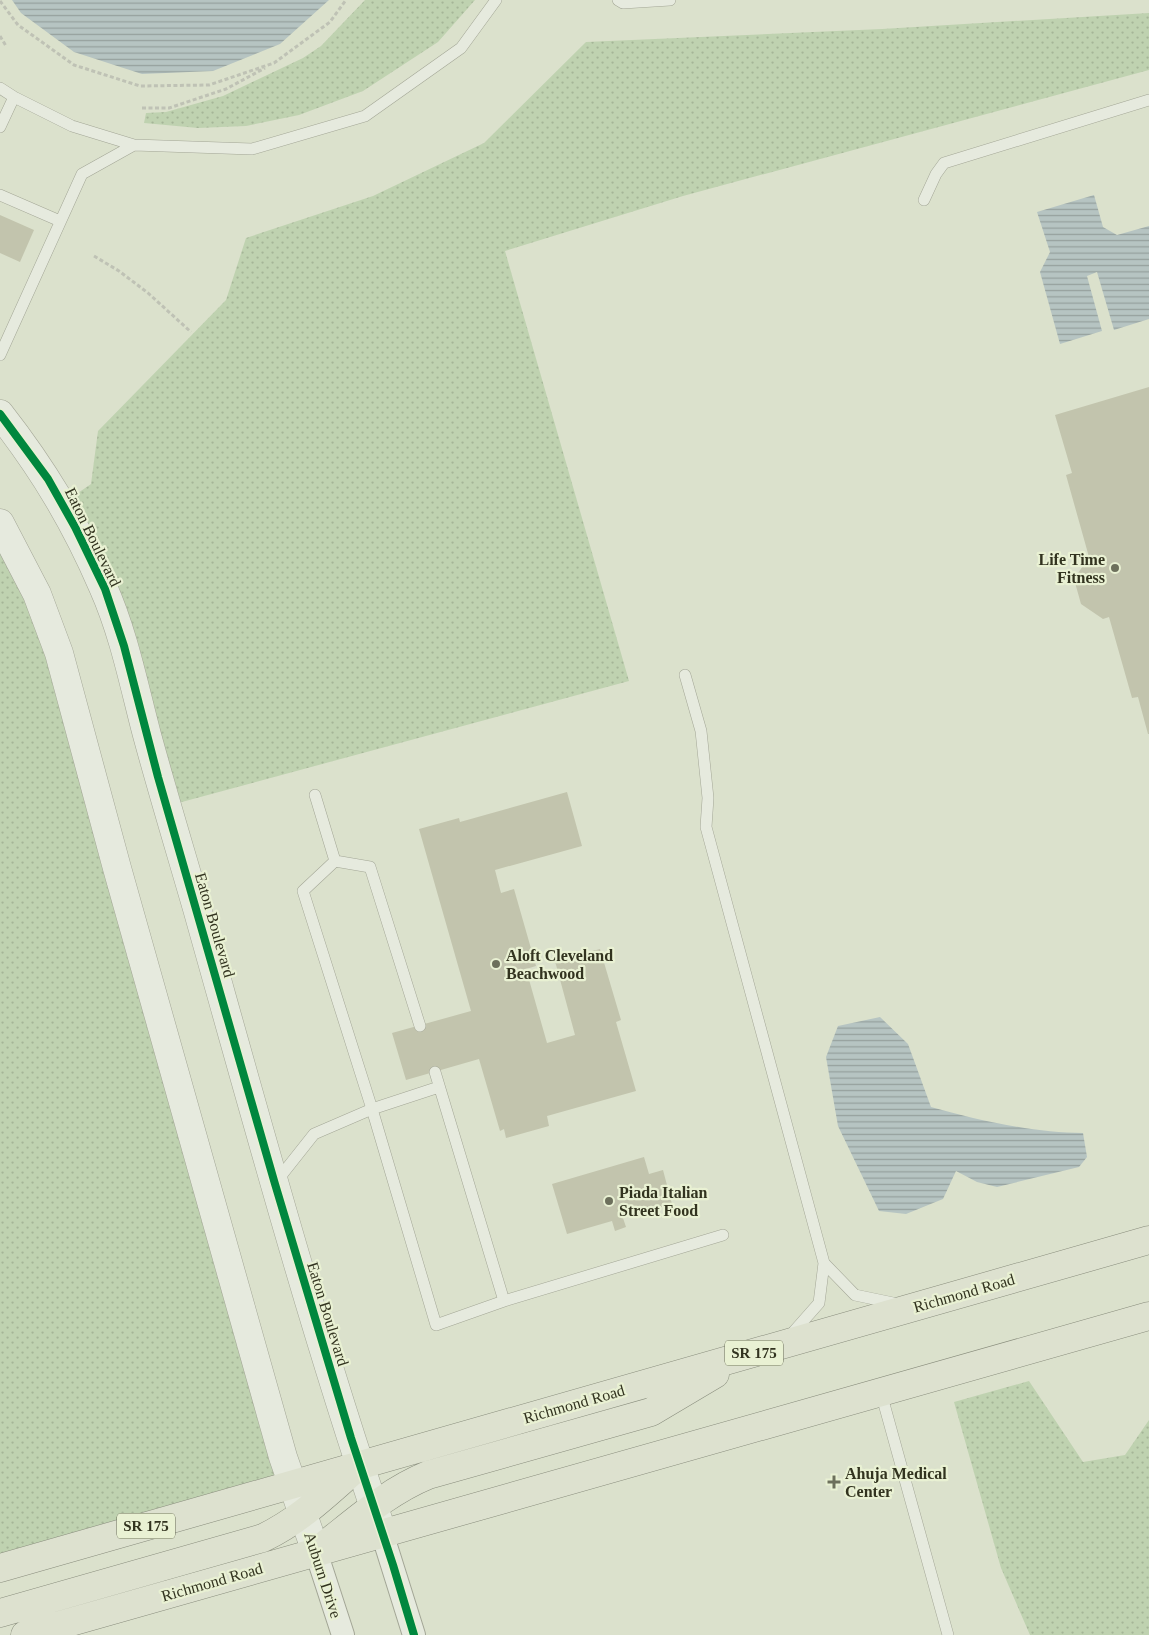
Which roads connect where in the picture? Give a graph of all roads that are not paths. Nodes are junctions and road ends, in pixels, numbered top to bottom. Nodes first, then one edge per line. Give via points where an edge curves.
1 (496, 0) edge
2 (618, 0) edge
3 (670, 0) edge
4 (0, 88) edge
5 (14, 97) junction
6 (1149, 100) edge
7 (0, 127) edge
8 (134, 145) junction
9 (0, 195) edge
10 (924, 200) dead end
11 (60, 221) junction
12 (0, 354) edge
13 (0, 414) edge
14 (0, 523) edge
15 (685, 675) dead end
16 (315, 795) dead end
17 (334, 861) junction
18 (420, 1026) dead end
19 (434, 1072) dead end
20 (439, 1087) junction
21 (372, 1109) junction
22 (274, 1184) junction
23 (724, 1235) dead end
24 (1149, 1240) edge
25 (824, 1263) junction
26 (504, 1301) junction
27 (912, 1308) junction
28 (1149, 1316) edge
29 (782, 1345) junction
30 (746, 1355) junction
31 (881, 1393) junction
32 (359, 1464) junction
33 (293, 1484) junction
34 (373, 1506) junction
35 (303, 1514) junction
36 (382, 1533) junction
37 (316, 1552) junction
38 (0, 1568) edge
39 (0, 1613) edge
40 (25, 1635) edge
41 (343, 1635) edge
42 (414, 1635) edge
43 (948, 1635) edge

1 - 8 lane via 461,48 364,116 252,149
2 - 3 lane via 623,3
4 - 5 lane
5 - 7 lane
5 - 8 lane via 72,126
6 - 10 lane via 944,163
8 - 11 lane via 82,174
9 - 11 lane
11 - 12 lane
13 - 22 street, Eaton Boulevard via 48,479 104,589 124,646
14 - 33 street via 37,594 59,653
15 - 25 lane via 701,731 708,798 706,827
16 - 17 lane
17 - 18 lane via 370,867
17 - 21 lane via 303,891
19 - 20 lane
20 - 21 lane
20 - 26 lane
21 - 22 lane via 314,1134
21 - 26 lane via 436,1325
22 - 32 street, Eaton Boulevard
23 - 26 lane
24 - 27 main road, Richmond Road / SR 175
25 - 27 lane via 855,1295
25 - 29 lane via 819,1303
27 - 29 main road, Richmond Road / SR 175
28 - 31 main road, Richmond Road
29 - 30 main road, Richmond Road / SR 175
30 - 32 main road, Richmond Road / SR 175
30 - 34 main road via 651,1412 428,1475 392,1492
31 - 36 main road, Richmond Road
31 - 43 lane
32 - 33 main road, Richmond Road / SR 175
32 - 34 street, Eaton Boulevard
32 - 35 main road
33 - 35 street, Auburn Drive
33 - 38 main road, Richmond Road / SR 175
34 - 36 street, Eaton Boulevard
34 - 37 main road
35 - 37 street, Auburn Drive
35 - 39 main road via 283,1528 248,1543
36 - 37 main road, Richmond Road
36 - 42 street
37 - 40 main road, Richmond Road
37 - 41 street, Auburn Drive

